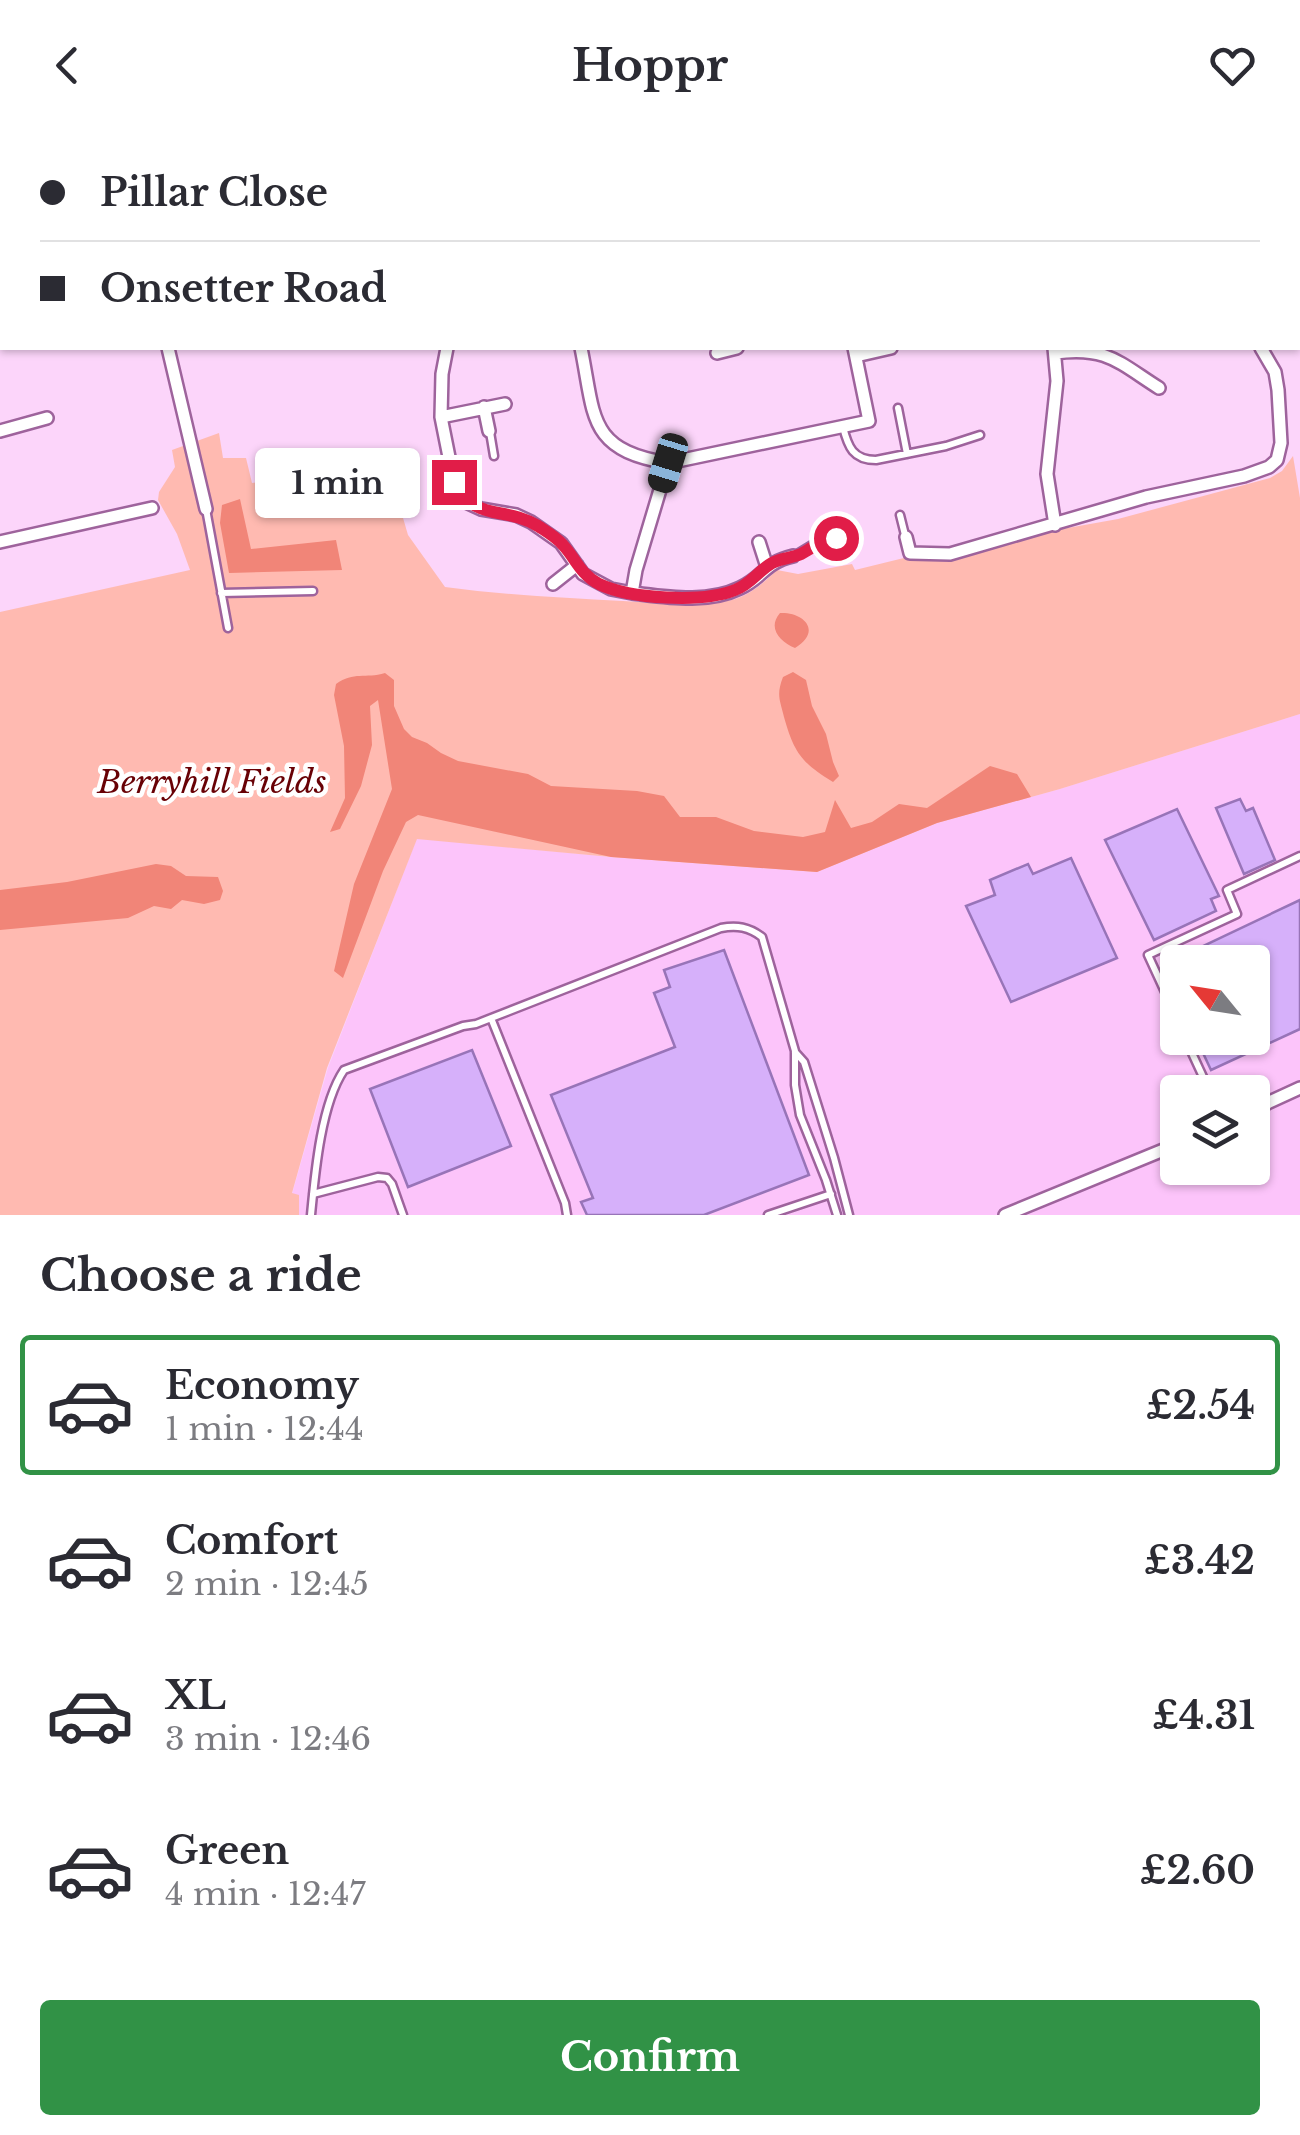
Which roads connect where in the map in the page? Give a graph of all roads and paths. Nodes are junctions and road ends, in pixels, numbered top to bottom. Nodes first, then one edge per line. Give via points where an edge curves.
1 (168, 350) edge
2 (447, 350) edge
3 (581, 350) edge
4 (728, 350) edge
5 (1054, 350) edge
6 (1262, 350) edge
7 (855, 352) edge
8 (717, 353) dead end
9 (1159, 388) dead end
10 (505, 404) dead end
11 (484, 408) junction
12 (898, 408) dead end
13 (47, 418) dead end
14 (441, 418) junction
15 (843, 426) junction
16 (0, 431) edge
17 (489, 431) joint
18 (980, 435) dead end
19 (907, 454) junction
20 (494, 456) dead end
21 (668, 463) junction
22 (152, 508) dead end
23 (206, 509) joint
24 (900, 515) dead end
25 (1055, 525) junction
26 (906, 537) joint
27 (836, 538) dead end
28 (0, 542) edge
29 (760, 542) dead end
30 (793, 556) joint
31 (576, 566) junction
32 (766, 567) junction
33 (553, 584) dead end
34 (314, 591) dead end
35 (221, 593) junction
36 (632, 593) junction
37 (228, 628) dead end
38 (1300, 856) edge
39 (1170, 945) edge
40 (1160, 949) edge
41 (1160, 981) edge
42 (492, 1018) junction
43 (794, 1050) junction
44 (1300, 1088) edge
45 (1270, 1102) edge
46 (1160, 1151) edge
47 (313, 1194) junction
48 (830, 1194) junction
49 (311, 1215) edge
50 (403, 1215) edge
51 (567, 1215) edge
52 (768, 1215) edge
53 (837, 1215) edge
54 (849, 1215) edge
55 (1005, 1215) edge

1 - 23 street
2 - 14 street
3 - 21 street via 604,437 641,458
4 - 8 street
5 - 9 street via 1094,351
5 - 25 street via 1047,474
6 - 25 street via 1276,372 1277,460 1244,476
7 - 15 street via 869,420
10 - 11 street
11 - 14 street
11 - 17 street
12 - 19 lane
13 - 16 street
14 - 31 street via 454,482 468,502 532,522 561,543
15 - 19 lane via 858,457
15 - 21 street
17 - 20 lane
18 - 19 lane
21 - 36 street
22 - 28 street
23 - 35 lane
24 - 26 lane
25 - 26 street via 950,554 904,553
27 - 30 lane
29 - 32 street
30 - 32 street
31 - 33 street
31 - 36 street via 596,582
32 - 36 street via 752,582 716,596
34 - 35 lane
35 - 37 lane
38 - 39 lane via 1227,890 1237,914
40 - 41 lane via 1148,955
42 - 43 lane via 734,926 762,937
42 - 47 lane via 344,1070 330,1100
42 - 51 lane
43 - 48 lane via 797,1102
43 - 54 lane via 804,1062
44 - 45 street
46 - 55 street
47 - 49 lane
47 - 50 lane via 386,1178
48 - 52 lane
48 - 53 lane

